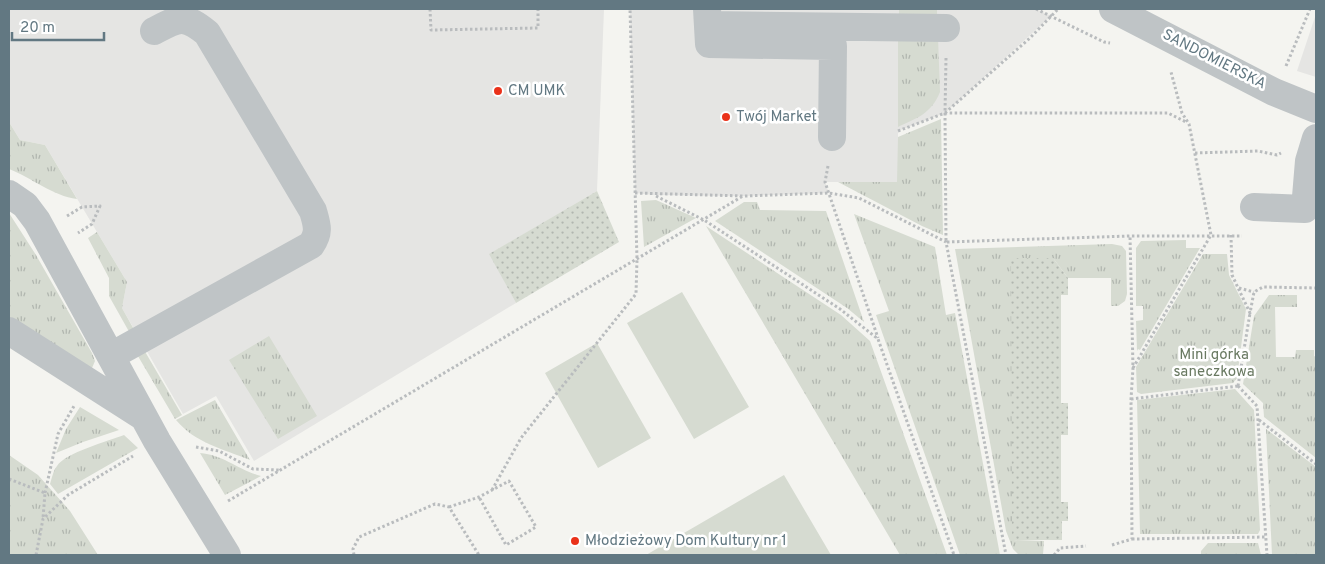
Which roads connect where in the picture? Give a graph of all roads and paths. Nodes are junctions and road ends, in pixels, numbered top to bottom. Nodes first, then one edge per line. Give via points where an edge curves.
1 (430, 9) edge
2 (538, 9) edge
3 (630, 9) edge
4 (1058, 9) edge
5 (1113, 9) edge
6 (1310, 9) edge
7 (708, 17) edge
8 (946, 28) joint
9 (154, 31) dead end
10 (1169, 67) dead end
11 (1274, 92) junction
12 (1316, 109) edge
13 (945, 113) junction
14 (1189, 124) junction
15 (898, 132) dead end
16 (832, 137) dead end
17 (1316, 138) edge
18 (1288, 150) dead end
19 (1194, 153) junction
20 (9, 194) edge
21 (635, 194) junction
22 (654, 194) junction
23 (829, 194) junction
24 (744, 196) junction
25 (1254, 207) dead end
26 (67, 216) dead end
27 (704, 220) junction
28 (78, 234) dead end
29 (1211, 235) junction
30 (1231, 235) dead end
31 (1130, 236) junction
32 (946, 242) junction
33 (637, 259) junction
34 (1238, 288) junction
35 (1316, 288) edge
36 (1254, 292) junction
37 (1250, 313) junction
38 (9, 331) edge
39 (878, 339) junction
40 (111, 356) junction
41 (1133, 368) junction
42 (1238, 386) junction
43 (1131, 399) junction
44 (74, 406) dead end
45 (145, 418) junction
46 (1258, 419) junction
47 (157, 442) junction
48 (188, 445) dead end
49 (1316, 464) edge
50 (281, 470) junction
51 (9, 479) edge
52 (492, 490) junction
53 (45, 493) junction
54 (479, 497) junction
55 (223, 504) dead end
56 (449, 507) junction
57 (43, 520) junction
58 (1266, 537) junction
59 (1132, 539) junction
60 (1112, 545) dead end
61 (1086, 546) dead end
62 (36, 555) edge
63 (227, 555) edge
64 (354, 555) edge
65 (479, 555) edge
66 (954, 555) edge
67 (1006, 555) edge
68 (1054, 555) edge
69 (1267, 555) edge

1 - 2 path via 431,30 538,28
3 - 21 path
4 - 13 path
5 - 11 street, SANDOMIERSKA
6 - 11 path
7 - 8 street
7 - 16 street via 709,44 833,46
8 - 13 path
9 - 40 street via 183,19 207,33 313,210 317,236 311,245
10 - 14 path via 1182,113
11 - 12 street, SANDOMIERSKA
13 - 14 path via 1168,113
13 - 15 path
13 - 32 path
14 - 19 path
17 - 25 street via 1309,161 1305,210
18 - 19 path via 1277,155 1258,151
19 - 29 path
20 - 40 street via 25,205 37,221
21 - 22 path
21 - 33 path
22 - 24 path
22 - 27 path
23 - 24 path
23 - 32 path via 859,198
23 - 39 path
24 - 27 path
26 - 28 path via 82,207 100,206 92,224
27 - 33 path
27 - 39 path via 840,309
29 - 31 path
29 - 41 path
30 - 34 path via 1232,275
31 - 32 path
31 - 41 path
32 - 67 path
33 - 50 path
33 - 52 path via 636,294 520,438
34 - 36 path
34 - 37 path
35 - 36 path via 1263,287
36 - 37 path
37 - 42 path
38 - 45 street
39 - 66 path
40 - 45 street
41 - 43 path
42 - 43 path
42 - 46 path via 1257,406
43 - 59 path
44 - 53 path via 58,434
45 - 47 street
46 - 49 path
46 - 58 path
47 - 57 path via 68,495
47 - 63 street
48 - 50 path via 219,451 253,469
50 - 55 path
51 - 53 path
52 - 54 path
52 - 54 path via 509,481 536,527 506,545
53 - 57 path
54 - 56 path
56 - 64 path via 435,504 358,536
56 - 65 path
57 - 62 path
58 - 59 path
58 - 69 path
59 - 60 path
61 - 68 path via 1060,548

